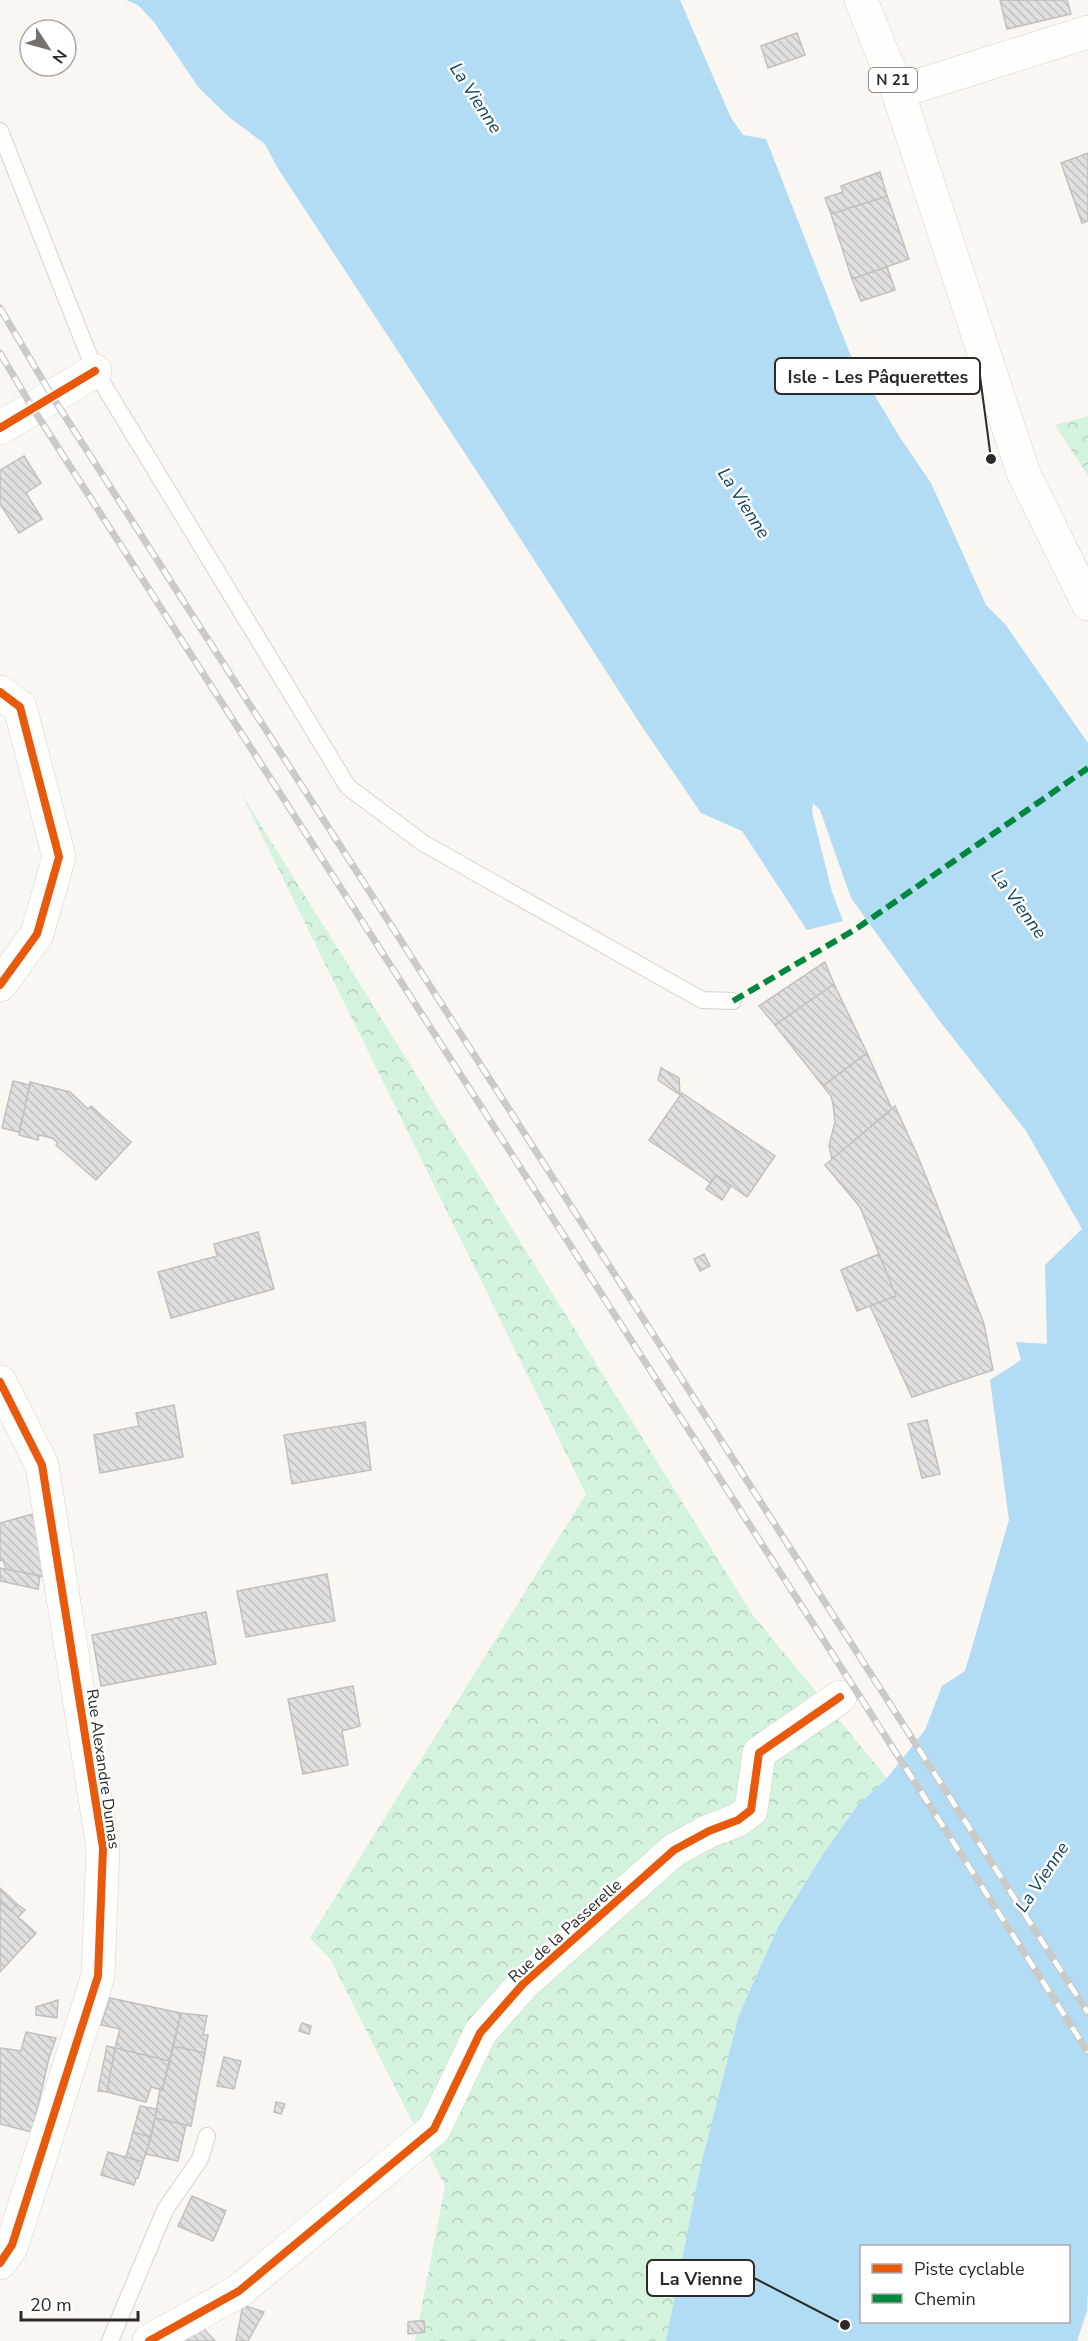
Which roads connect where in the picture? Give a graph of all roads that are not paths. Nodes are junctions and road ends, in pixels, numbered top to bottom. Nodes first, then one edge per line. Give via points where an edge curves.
1 (861, 0) edge
2 (1088, 32) edge
3 (898, 92) junction
4 (0, 131) edge
5 (95, 370) junction
6 (0, 429) edge
7 (1088, 604) edge
8 (0, 692) edge
9 (0, 985) edge
10 (733, 1001) dead end
11 (0, 1382) edge
12 (840, 1697) dead end
13 (207, 2136) dead end
14 (0, 2263) edge
15 (110, 2341) edge
16 (149, 2341) edge

1 - 3 street, N 21
2 - 3 street
3 - 7 street, N 21 via 1023,472
4 - 5 lane
5 - 6 street
5 - 10 lane via 348,787 423,843 702,1000
8 - 9 street via 20,707 59,857 37,934
11 - 14 street, Rue Alexandre Dumas via 42,1465 103,1848 98,1976 12,2245
12 - 16 street, Rue de la Passerelle via 759,1754 751,1810 674,1850 523,1984 480,2033 434,2129 239,2291
13 - 15 lane via 200,2159 165,2210

